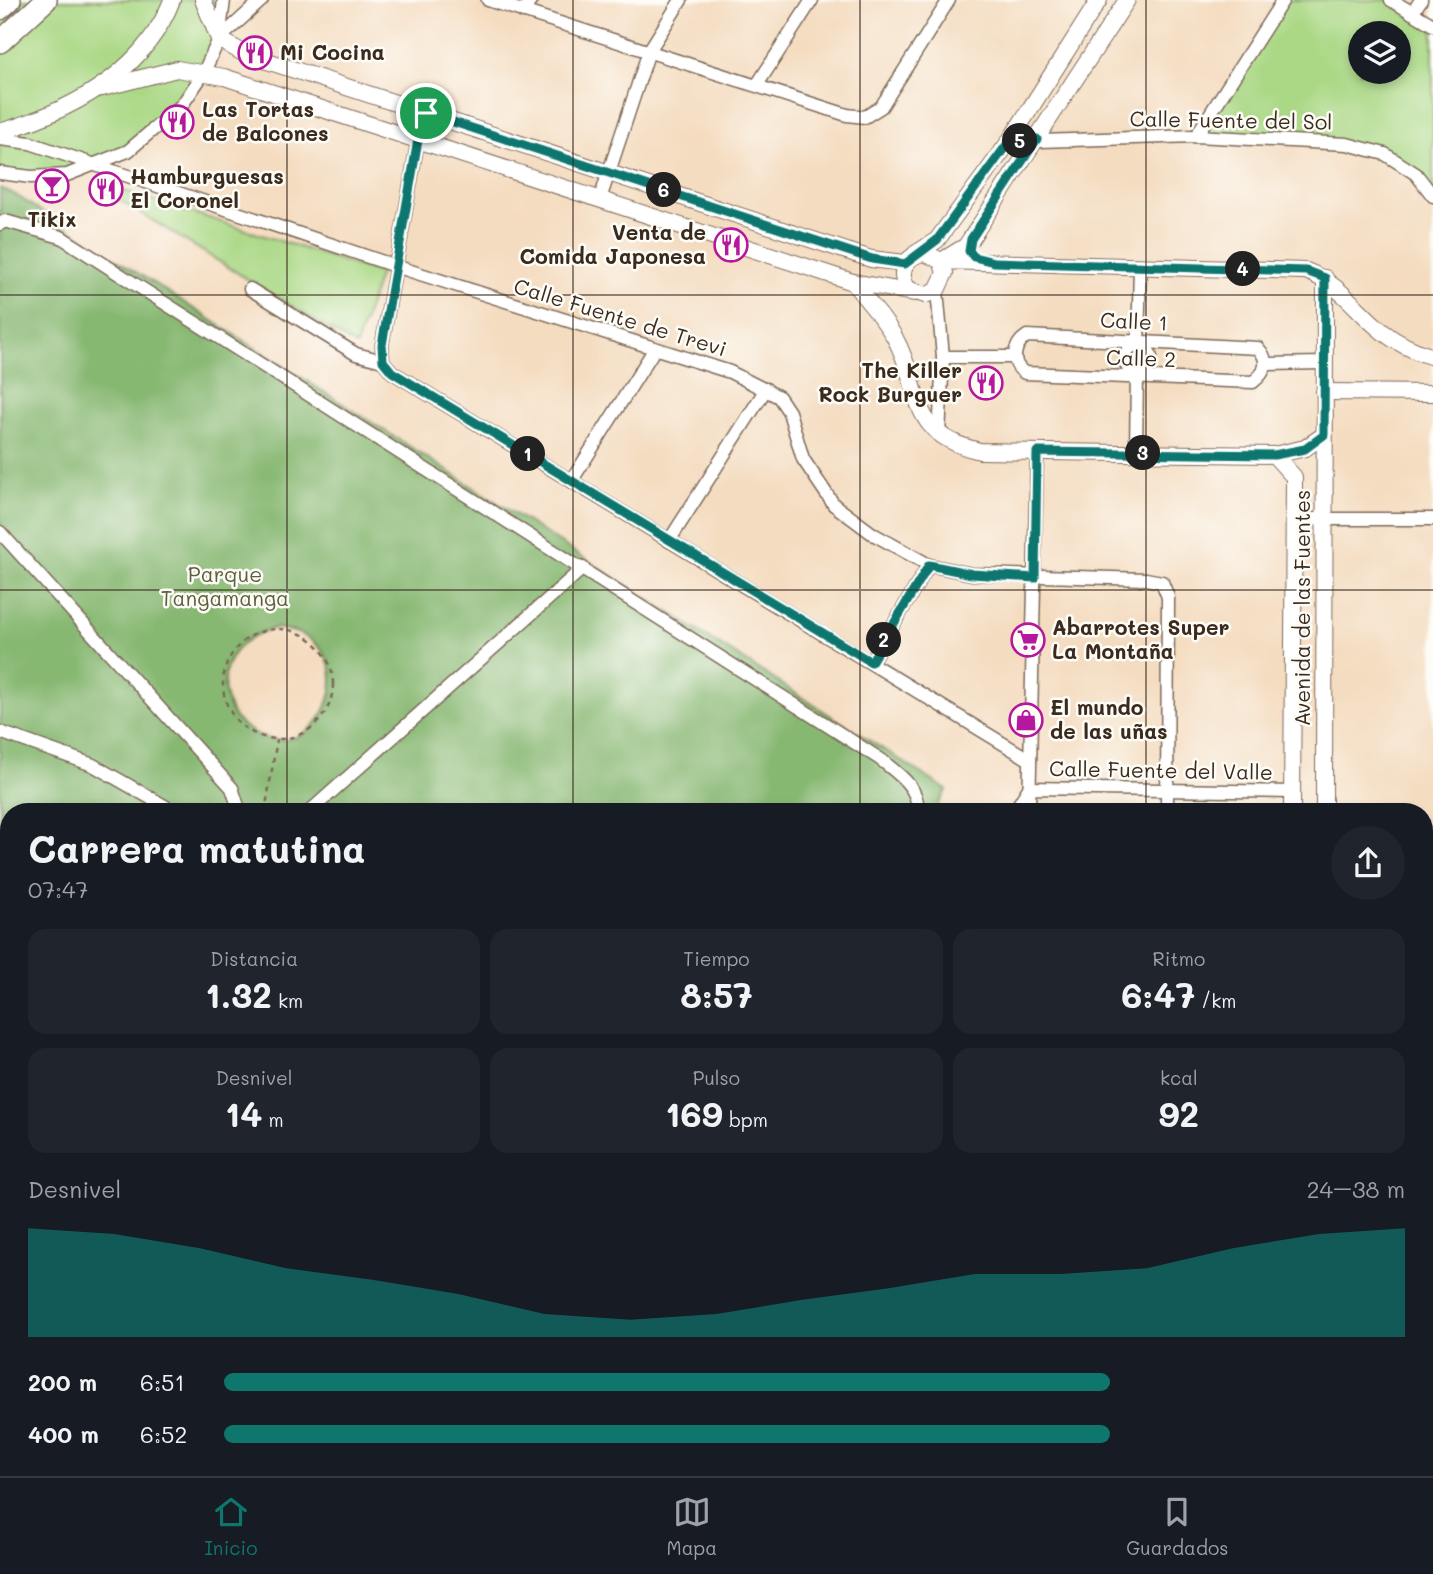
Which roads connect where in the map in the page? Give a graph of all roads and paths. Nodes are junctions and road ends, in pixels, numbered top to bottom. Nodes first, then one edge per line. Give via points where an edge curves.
1 (10, 0) edge
2 (46, 0) edge
3 (172, 0) edge
4 (202, 0) edge
5 (224, 0) edge
6 (262, 0) edge
7 (488, 0) edge
8 (531, 0) edge
9 (681, 0) edge
10 (812, 0) edge
11 (949, 0) edge
12 (1099, 0) edge
13 (1127, 0) edge
14 (1283, 0) edge
15 (1391, 0) edge
16 (1421, 0) edge
17 (0, 9) edge
18 (523, 12) junction
19 (1412, 13) junction
20 (1433, 26) edge
21 (219, 39) junction
22 (0, 42) edge
23 (649, 51) junction
24 (203, 74) junction
25 (757, 85) junction
26 (102, 88) junction
27 (426, 113) junction
28 (0, 132) edge
29 (1196, 136) junction
30 (0, 139) edge
31 (1037, 139) junction
32 (418, 140) junction
33 (1009, 142) junction
34 (92, 164) junction
35 (609, 172) junction
36 (0, 173) edge
37 (1433, 194) edge
38 (600, 199) junction
39 (0, 224) edge
40 (971, 239) junction
41 (909, 259) junction
42 (940, 261) junction
43 (994, 262) junction
44 (1140, 266) junction
45 (398, 267) junction
46 (1325, 278) junction
47 (853, 282) junction
48 (250, 289) dead end
49 (937, 290) junction
50 (914, 293) junction
51 (1138, 344) junction
52 (654, 350) junction
53 (943, 357) junction
54 (1015, 357) junction
55 (1433, 357) edge
56 (383, 361) junction
57 (1324, 363) junction
58 (1266, 364) junction
59 (1137, 375) junction
60 (766, 390) junction
61 (1324, 391) junction
62 (1433, 393) edge
63 (939, 435) junction
64 (1324, 435) junction
65 (1037, 452) junction
66 (1136, 453) junction
67 (1274, 455) junction
68 (572, 480) junction
69 (1294, 519) junction
70 (1324, 519) junction
71 (1433, 519) edge
72 (0, 532) edge
73 (669, 541) junction
74 (929, 565) junction
75 (583, 568) junction
76 (1035, 578) junction
77 (871, 662) junction
78 (0, 732) edge
79 (277, 739) junction
80 (1030, 760) junction
81 (1029, 788) junction
82 (1167, 792) junction
83 (1292, 792) junction
84 (159, 803) edge
85 (237, 803) edge
86 (266, 803) edge
87 (319, 803) edge
88 (919, 803) edge
89 (1020, 803) edge
90 (1029, 803) edge
91 (1167, 803) edge
92 (1292, 803) edge
93 (1324, 803) edge

1 - 17 highway
2 - 22 highway
3 - 26 street via 144,47
4 - 21 street
5 - 21 street
6 - 21 street
7 - 18 street
8 - 18 street
9 - 23 street
10 - 25 street
11 - 25 street via 881,107 865,117 847,116
12 - 33 street
13 - 31 street
14 - 29 street
15 - 19 street
16 - 19 street
18 - 23 street
19 - 20 street
21 - 24 street
21 - 27 street via 243,53
23 - 25 street
23 - 35 street
24 - 26 street via 177,69
24 - 32 street
24 - 34 street via 182,105 128,151
26 - 28 street via 49,117
27 - 32 street
27 - 35 street
29 - 31 street, Calle Fuente del Sol
29 - 37 street, Calle Fuente del Sol via 1347,144 1385,154 1416,174
30 - 34 street, Calle Fuente de Trevi via 30,143
31 - 33 street, Calle Fuente del Sol
31 - 40 street
32 - 38 street
32 - 45 street
33 - 41 street via 937,240
34 - 36 street via 67,175
34 - 45 street, Calle Fuente de Trevi
35 - 38 street
35 - 41 street via 872,259
38 - 47 street
39 - 75 street via 5,221 61,237
40 - 42 street via 961,252
40 - 43 street via 969,251 974,257
41 - 42 street via 925,253
41 - 50 street via 904,283
42 - 43 street
42 - 49 street via 945,273
43 - 44 street
44 - 46 street via 1306,271
44 - 51 street
45 - 52 street, Calle Fuente de Trevi
45 - 56 street via 382,345
46 - 55 street via 1385,334
46 - 57 street, Avenida de las Fuentes
47 - 50 street
47 - 63 street via 895,339 918,408
48 - 56 street, Calle Fuente del Valle via 356,354
49 - 50 street
49 - 53 street
51 - 54 street, Calle 1 via 1027,336 1016,347
51 - 58 street, Calle 1 via 1258,348
51 - 59 street via 1129,349 1125,361
51 - 59 street via 1152,359
52 - 60 street, Calle Fuente de Trevi via 730,372
52 - 68 street
53 - 54 street
53 - 63 street
54 - 59 street, Calle 2 via 1026,373
56 - 68 street, Calle Fuente del Valle via 392,372
57 - 58 street
57 - 61 street, Avenida de las Fuentes
58 - 59 street, Calle 2 via 1253,382
59 - 66 street
60 - 73 street
60 - 74 street, Calle Fuente de Trevi via 779,397 789,412 803,459 834,505 873,534
61 - 62 street
61 - 64 street, Avenida de las Fuentes
63 - 65 street via 957,446 980,451
64 - 67 street via 1305,449
64 - 70 street, Avenida de las Fuentes
65 - 66 street
65 - 76 street
66 - 67 street
67 - 69 street, Avenida de las Fuentes via 1294,477
68 - 73 street, Calle Fuente del Valle
69 - 70 street
69 - 83 street, Avenida de las Fuentes
70 - 71 street
70 - 93 street, Avenida de las Fuentes
72 - 85 street via 232,788
73 - 77 street, Calle Fuente del Valle
74 - 76 street, Calle Fuente de Trevi via 972,574
74 - 77 street
75 - 87 street
75 - 88 street via 880,759 911,785
76 - 80 street
76 - 82 street, Calle Fuente de Trevi via 1161,582 1168,597
77 - 80 street, Calle Fuente del Valle
78 - 84 street via 93,765
79 - 79 path via 295,736 323,716 333,683 330,665 316,645 293,630 276,628 257,633 236,650 224,675 224,694 243,726
79 - 86 path
80 - 81 street
81 - 82 street, Calle Fuente del Valle
81 - 89 street
81 - 90 street
82 - 83 street, Calle Fuente del Valle
82 - 91 street
83 - 92 street, Avenida de las Fuentes

